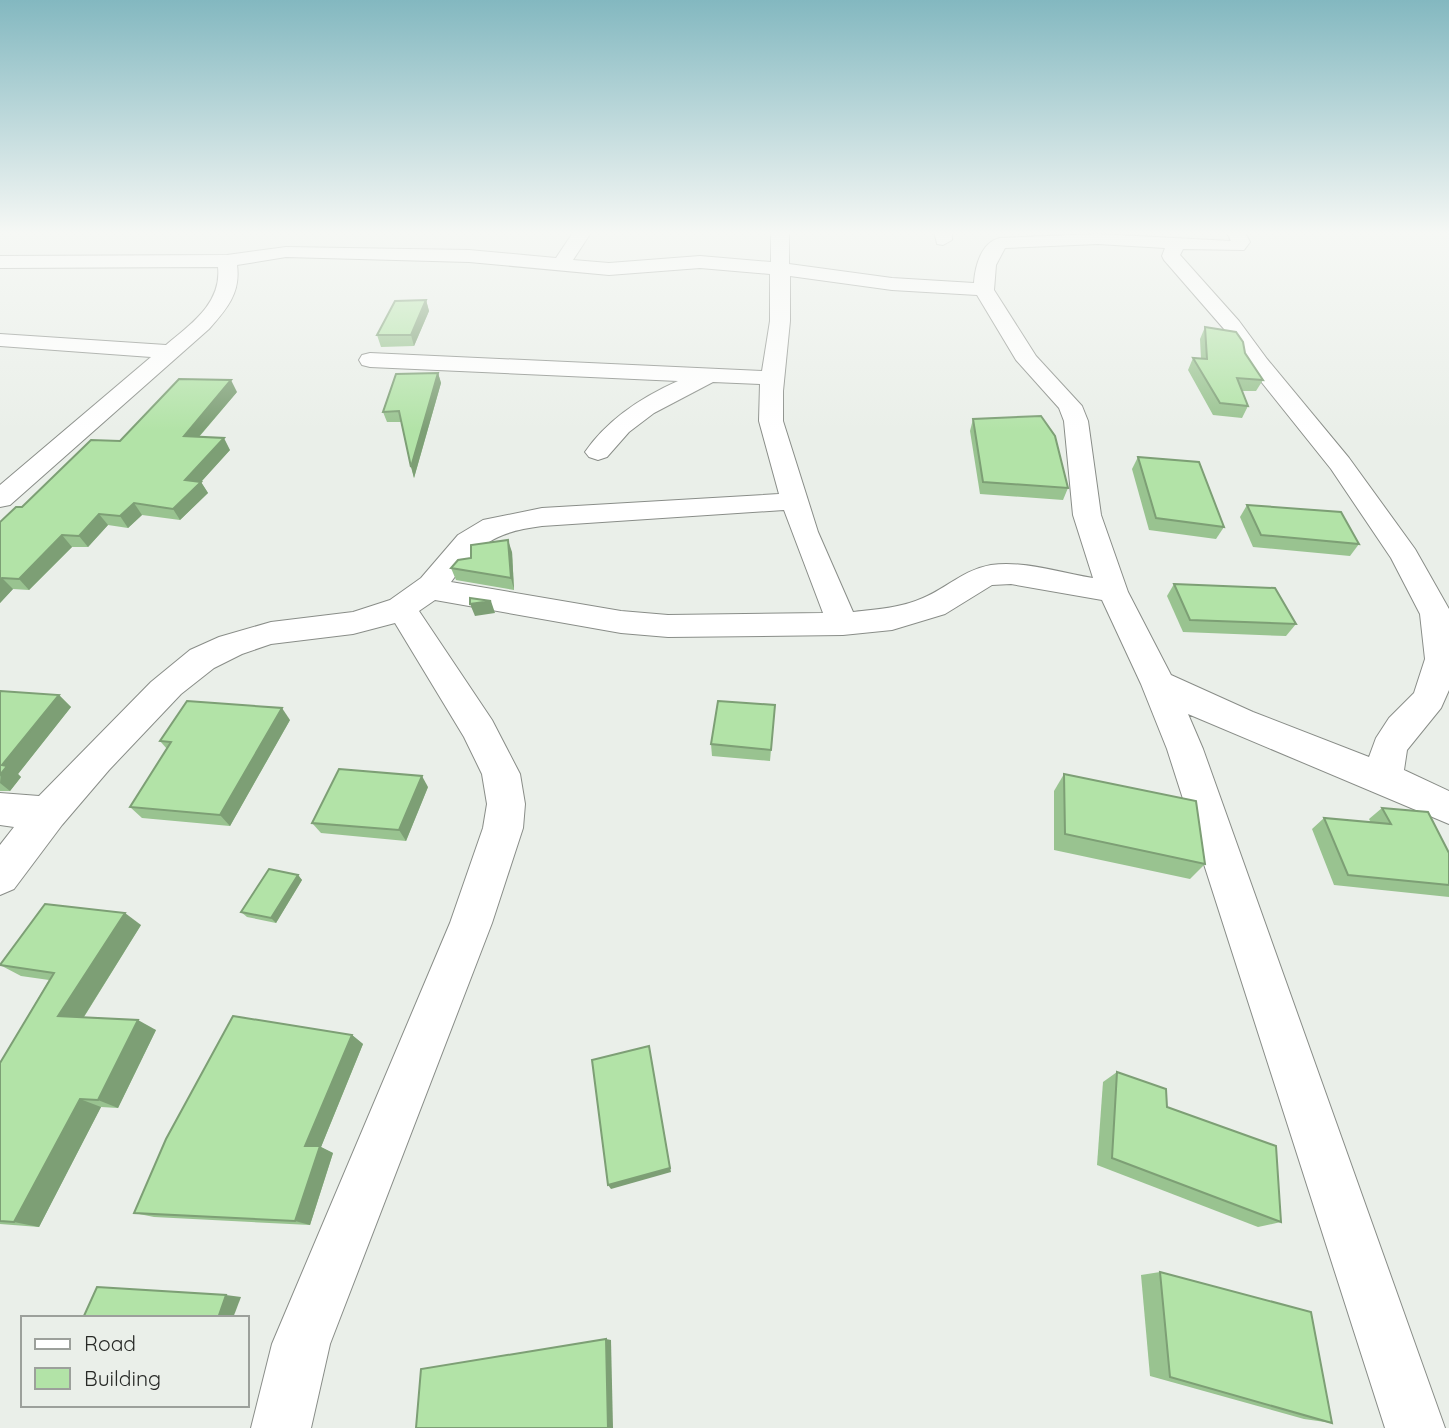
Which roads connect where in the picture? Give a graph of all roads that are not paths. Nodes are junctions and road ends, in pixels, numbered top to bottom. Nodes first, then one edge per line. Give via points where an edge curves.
1 (224, 298) edge
2 (781, 298) edge
3 (989, 298) edge
4 (1208, 298) edge
5 (0, 340) edge
6 (171, 352) junction
7 (370, 360) dead end
8 (710, 375) junction
9 (772, 377) junction
10 (598, 452) dead end
11 (0, 471) edge
12 (30, 473) junction
13 (0, 499) edge
14 (794, 501) junction
15 (1113, 592) junction
16 (416, 598) junction
17 (843, 624) junction
18 (1158, 684) junction
19 (1384, 778) junction
20 (1449, 808) edge
21 (0, 809) edge
22 (48, 813) junction
23 (0, 876) edge
24 (281, 1428) edge
25 (1415, 1428) edge

1 - 6 street
2 - 9 street
3 - 15 street via 1027,360 1070,406 1076,421 1087,515
4 - 19 street via 1340,464 1405,556 1436,614 1442,659 1429,699 1389,748
5 - 6 street
6 - 12 street
7 - 8 street
8 - 9 street
8 - 10 street via 636,412
9 - 14 street via 771,421
11 - 12 street
12 - 13 street
14 - 16 street via 509,521 468,541
14 - 17 street
15 - 17 street via 1011,574 991,575 974,580 934,606 892,618
15 - 18 street
16 - 17 street via 668,625
16 - 22 street via 368,622 298,626 246,640 192,665
16 - 24 street via 501,774 506,804 503,828 471,923 301,1344
18 - 19 street via 1282,741
18 - 25 street via 1185,749
19 - 20 street
21 - 22 street
22 - 23 street

